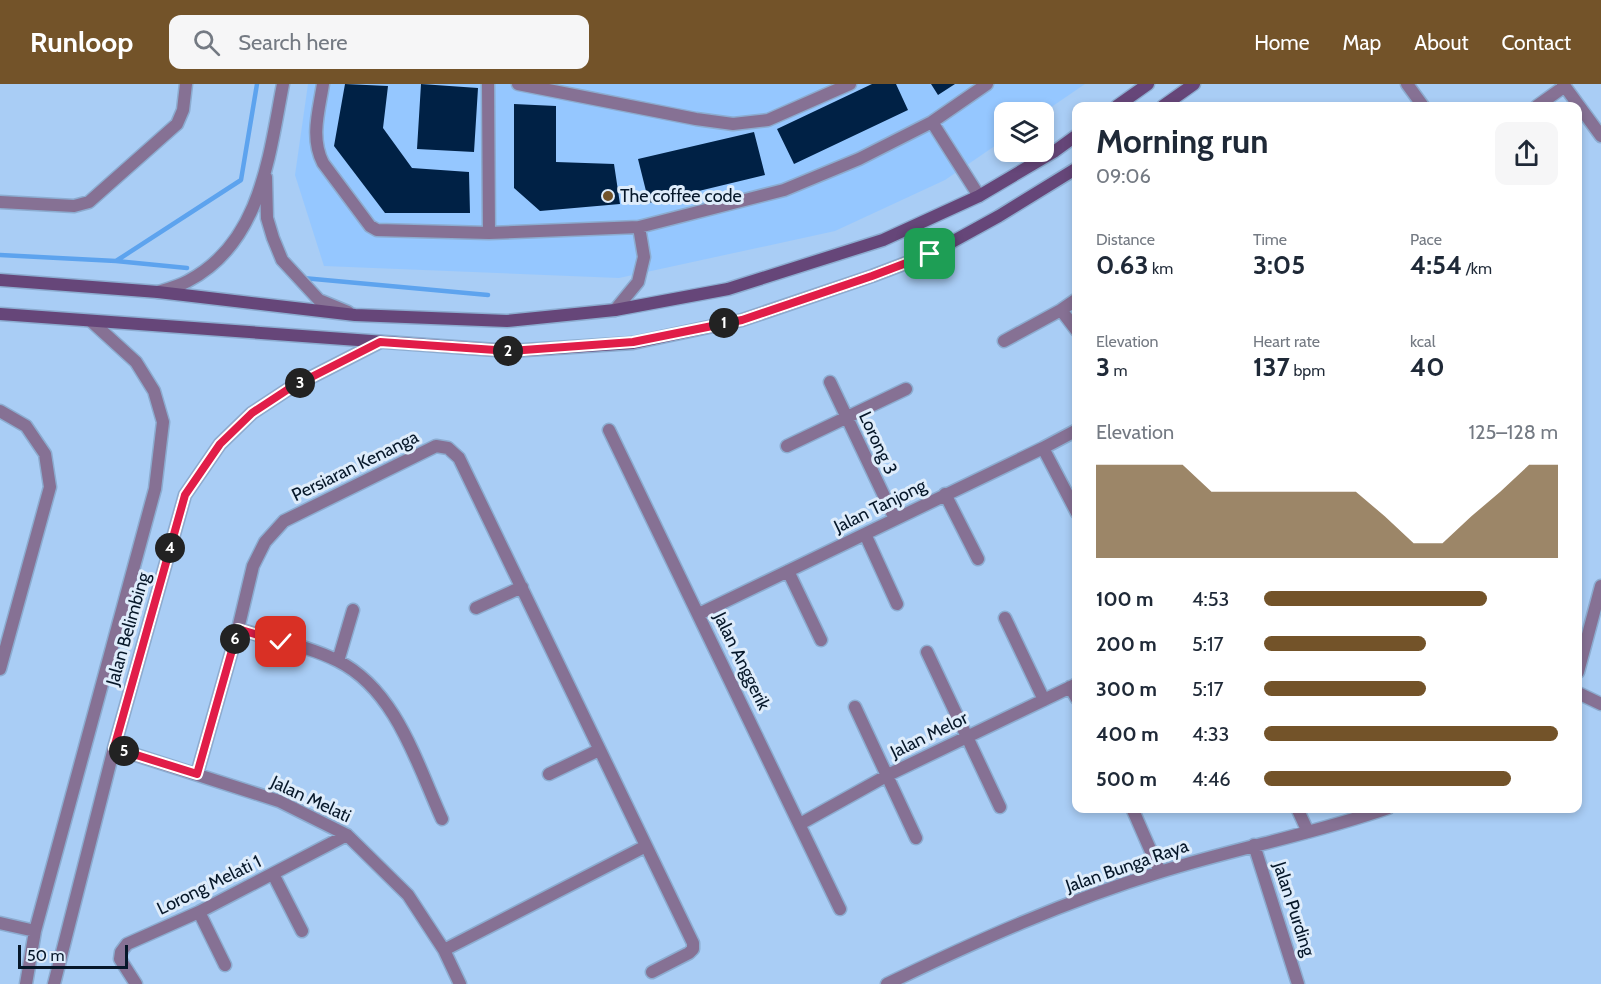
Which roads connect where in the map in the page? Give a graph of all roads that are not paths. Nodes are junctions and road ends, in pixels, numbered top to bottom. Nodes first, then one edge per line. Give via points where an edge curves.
1 (186, 84) edge
2 (283, 84) edge
3 (323, 84) edge
4 (488, 84) edge
5 (518, 84) edge
6 (850, 84) edge
7 (987, 84) edge
8 (1148, 84) edge
9 (1194, 84) edge
10 (1407, 84) edge
11 (1564, 85) edge
12 (1123, 102) edge
13 (1169, 102) edge
14 (1420, 102) edge
15 (1542, 102) edge
16 (1576, 102) edge
17 (1582, 110) edge
18 (932, 122) junction
19 (1601, 136) edge
20 (1072, 139) edge
21 (266, 170) junction
22 (1072, 171) edge
23 (979, 196) junction
24 (0, 202) edge
25 (639, 227) junction
26 (489, 233) junction
27 (0, 280) edge
28 (158, 292) junction
29 (1072, 302) edge
30 (615, 310) junction
31 (1061, 310) junction
32 (0, 314) edge
33 (355, 315) junction
34 (91, 321) junction
35 (1072, 324) edge
36 (1004, 341) dead end
37 (380, 342) junction
38 (830, 382) dead end
39 (906, 390) dead end
40 (0, 411) edge
41 (846, 417) junction
42 (609, 430) dead end
43 (1072, 433) edge
44 (787, 446) dead end
45 (1043, 448) junction
46 (945, 494) junction
47 (1072, 503) edge
48 (895, 519) junction
49 (866, 534) junction
50 (978, 559) dead end
51 (788, 571) junction
52 (1601, 586) edge
53 (522, 587) junction
54 (897, 604) dead end
55 (476, 608) dead end
56 (352, 610) dead end
57 (699, 614) junction
58 (1005, 618) dead end
59 (238, 629) junction
60 (821, 640) dead end
61 (927, 652) dead end
62 (1582, 657) edge
63 (338, 661) junction
64 (0, 669) edge
65 (1072, 687) edge
66 (1582, 695) edge
67 (1044, 700) junction
68 (1601, 704) edge
69 (855, 707) dead end
70 (966, 738) junction
71 (114, 748) junction
72 (599, 750) junction
73 (197, 774) junction
74 (549, 774) dead end
75 (888, 775) junction
76 (1000, 807) dead end
77 (1134, 813) edge
78 (1299, 813) edge
79 (1371, 813) edge
80 (442, 819) dead end
81 (800, 824) junction
82 (1308, 832) junction
83 (347, 835) junction
84 (916, 838) dead end
85 (1254, 845) junction
86 (646, 846) junction
87 (1160, 872) junction
88 (273, 874) junction
89 (840, 909) dead end
90 (199, 912) junction
91 (0, 923) edge
92 (35, 931) junction
93 (302, 931) dead end
94 (444, 950) junction
95 (225, 965) dead end
96 (652, 972) dead end
97 (26, 984) edge
98 (54, 984) edge
99 (135, 984) edge
100 (460, 984) edge
101 (887, 984) edge
102 (1298, 984) edge

1 - 24 street via 177,124 89,202 74,207
2 - 21 street
3 - 26 street via 317,151 370,226 377,230
4 - 26 street
5 - 6 street via 733,124 768,120
7 - 18 street
8 - 12 main road
9 - 13 main road
10 - 14 street
11 - 15 street
11 - 16 street
17 - 19 street
18 - 23 street
18 - 25 street via 859,159 783,190
20 - 23 main road
21 - 28 street via 239,236 217,260 189,280
21 - 33 street via 267,218 282,260 319,300
22 - 37 main road via 930,254 742,320 633,342 510,351
23 - 30 main road via 884,240 784,272 728,289
25 - 26 street
25 - 30 street via 644,257 638,282
27 - 28 main road
28 - 33 main road
29 - 31 street
30 - 33 main road via 507,321
31 - 35 street
31 - 36 street
32 - 34 main road
34 - 37 main road
34 - 92 street, Jalan Belimbing via 136,362 154,392 163,422 162,446 155,489
37 - 71 street, Jalan Belimbing via 290,388 252,413 220,444 185,495
38 - 41 street, Lorong 3
39 - 41 street
40 - 64 street via 26,426 45,454 50,487
41 - 44 street
41 - 48 street, Lorong 3
42 - 57 street, Jalan Anggerik
43 - 45 street, Jalan Tanjong
45 - 46 street, Jalan Tanjong
45 - 47 street
46 - 48 street, Jalan Tanjong
46 - 50 street
48 - 49 street, Jalan Tanjong
49 - 51 street, Jalan Tanjong
49 - 54 street
51 - 57 street, Jalan Tanjong
51 - 60 street
52 - 62 street
53 - 55 street
53 - 59 street, Persiaran Kenanga via 459,458 448,448 436,446 284,521 265,542 253,566
53 - 72 street, Persiaran Kenanga
56 - 63 street
57 - 81 street, Jalan Anggerik
58 - 67 street
59 - 63 street
59 - 73 street, Persiaran Kenanga
61 - 70 street
63 - 80 street via 355,671 386,705
65 - 67 street, Jalan Melor
66 - 68 street
67 - 70 street, Jalan Melor
69 - 75 street
70 - 75 street, Jalan Melor
70 - 76 street
71 - 73 street, Jalan Melati
71 - 98 street, Jalan Belimbing
72 - 74 street
72 - 86 street, Persiaran Kenanga
73 - 83 street, Jalan Melati via 279,801
75 - 81 street, Jalan Melor
75 - 84 street
77 - 87 street
78 - 82 street
79 - 82 street, Jalan Bunga Raya
81 - 89 street, Jalan Anggerik
82 - 85 street, Jalan Bunga Raya
83 - 88 street, Lorong Melati 1
83 - 94 street, Jalan Melati via 408,895
85 - 87 street, Jalan Bunga Raya
85 - 102 street, Jalan Purding
86 - 94 street
86 - 96 street, Persiaran Kenanga via 693,943 689,953
87 - 101 street, Jalan Bunga Raya via 1050,911
88 - 90 street, Lorong Melati 1
88 - 93 street
90 - 95 street
90 - 99 street, Lorong Melati 1 via 127,944 120,959
91 - 92 street
92 - 97 street, Jalan Belimbing
94 - 100 street, Jalan Melati

